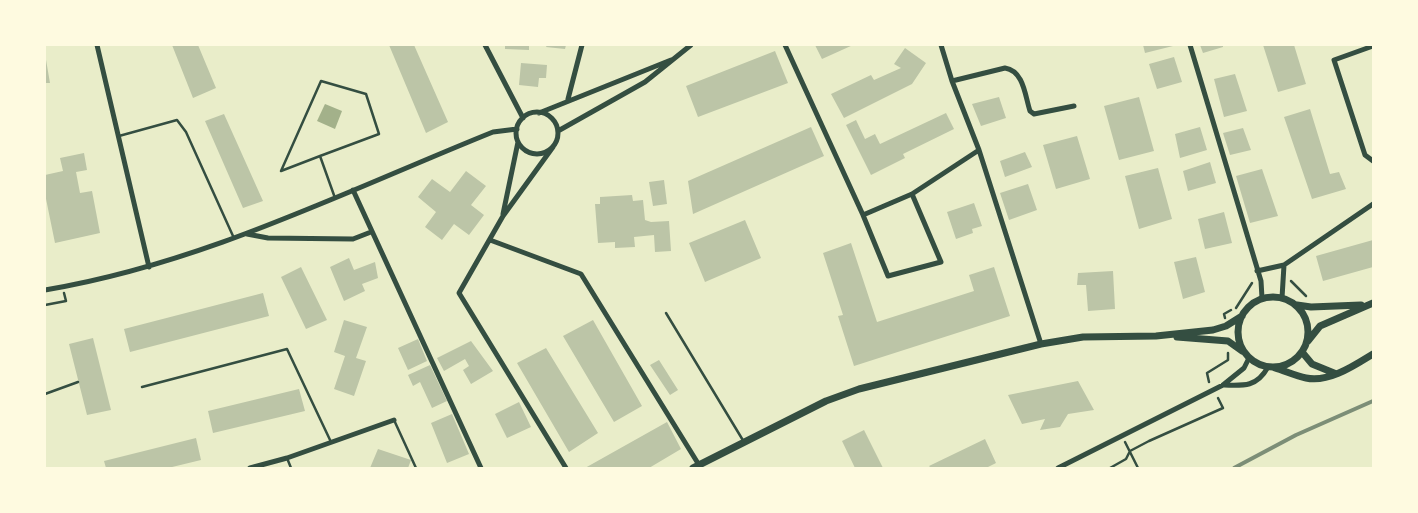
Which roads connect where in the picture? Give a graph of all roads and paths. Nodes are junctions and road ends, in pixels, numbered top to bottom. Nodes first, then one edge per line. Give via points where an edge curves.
1 (97, 45) edge
2 (485, 45) edge
3 (582, 45) edge
4 (691, 45) edge
5 (785, 45) edge
6 (942, 45) edge
7 (1190, 45) edge
8 (1373, 46) edge
9 (676, 58) junction
10 (952, 82) junction
11 (568, 99) junction
12 (1074, 106) dead end
13 (539, 112) junction
14 (523, 118) junction
15 (517, 129) junction
16 (558, 131) junction
17 (118, 136) junction
18 (518, 142) junction
19 (553, 147) junction
20 (979, 150) junction
21 (320, 156) junction
22 (1373, 161) edge
23 (353, 190) junction
24 (912, 194) junction
25 (334, 198) junction
26 (1373, 204) edge
27 (864, 214) junction
28 (503, 216) junction
29 (371, 232) junction
30 (247, 234) junction
31 (234, 238) junction
32 (490, 240) junction
33 (1284, 265) junction
34 (149, 267) junction
35 (1257, 271) junction
36 (1282, 278) junction
37 (1261, 281) junction
38 (63, 287) junction
39 (45, 290) edge
40 (1262, 298) junction
41 (1282, 298) junction
42 (1308, 298) dead end
43 (1370, 304) edge
44 (45, 305) edge
45 (1297, 305) junction
46 (666, 313) dead end
47 (1242, 316) junction
48 (1226, 326) junction
49 (1156, 336) junction
50 (1228, 341) junction
51 (1308, 341) junction
52 (1042, 344) junction
53 (1302, 352) junction
54 (1373, 354) edge
55 (1247, 356) junction
56 (1270, 367) junction
57 (1334, 374) junction
58 (78, 382) dead end
59 (1223, 386) junction
60 (142, 387) dead end
61 (1213, 389) junction
62 (45, 394) edge
63 (394, 420) joint
64 (331, 442) junction
65 (744, 442) junction
66 (1130, 451) junction
67 (287, 458) junction
68 (696, 466) edge
69 (250, 468) edge
70 (291, 468) edge
71 (416, 468) edge
72 (481, 468) edge
73 (566, 468) edge
74 (1058, 468) edge
75 (1110, 468) edge
76 (1138, 468) edge

1 - 17 street
2 - 14 street
3 - 11 street
4 - 9 street
5 - 27 street
6 - 10 street
7 - 35 street
8 - 22 street via 1334,60 1365,155
9 - 11 street
9 - 16 street via 645,82
10 - 12 street via 1005,68 1013,69 1019,75 1030,111 1034,114
10 - 20 street
11 - 13 street
13 - 14 street
13 - 16 street via 554,120
14 - 15 street
15 - 18 street
15 - 23 street via 492,132
16 - 19 street
17 - 31 lane via 177,120 186,132
17 - 34 street
18 - 19 street via 531,153 543,153
18 - 28 street
19 - 28 street
20 - 24 street
20 - 52 street
21 - 21 lane via 281,171 322,81 366,94 379,134
21 - 25 lane
23 - 25 street
23 - 29 street
24 - 27 street
24 - 27 street via 941,262 888,276
25 - 30 street
26 - 33 street
28 - 32 street
29 - 30 street via 353,239 268,238
29 - 72 street
30 - 31 street
31 - 34 street
32 - 68 street via 581,274
32 - 73 street via 460,288 461,298
33 - 35 street
33 - 36 street
34 - 38 street
35 - 37 street
36 - 41 street
36 - 42 path via 1293,281
37 - 40 street
37 - 48 path via 1252,282 1236,308 1224,314
38 - 39 street
38 - 44 path via 66,301
40 - 41 street
40 - 47 street via 1250,305
41 - 45 street
43 - 45 street via 1311,308
43 - 51 street via 1320,326
45 - 51 street via 1307,322
46 - 65 lane
47 - 48 street
47 - 55 street via 1238,324 1238,340
48 - 49 street
49 - 50 street
49 - 52 street via 1083,337
50 - 55 street
50 - 61 path via 1228,360 1207,372
51 - 53 street
52 - 65 street via 859,389 826,401
53 - 56 street via 1284,366
53 - 57 street via 1312,364
54 - 57 street
55 - 56 street
55 - 59 street via 1244,368
56 - 57 street via 1307,378
56 - 59 street via 1254,384
58 - 62 path
59 - 61 street
60 - 64 lane via 287,349
61 - 66 path via 1223,408
61 - 74 street
63 - 64 street
63 - 71 lane
64 - 67 street
65 - 68 street
66 - 75 path via 1126,459
66 - 76 path
67 - 69 street
67 - 70 lane

